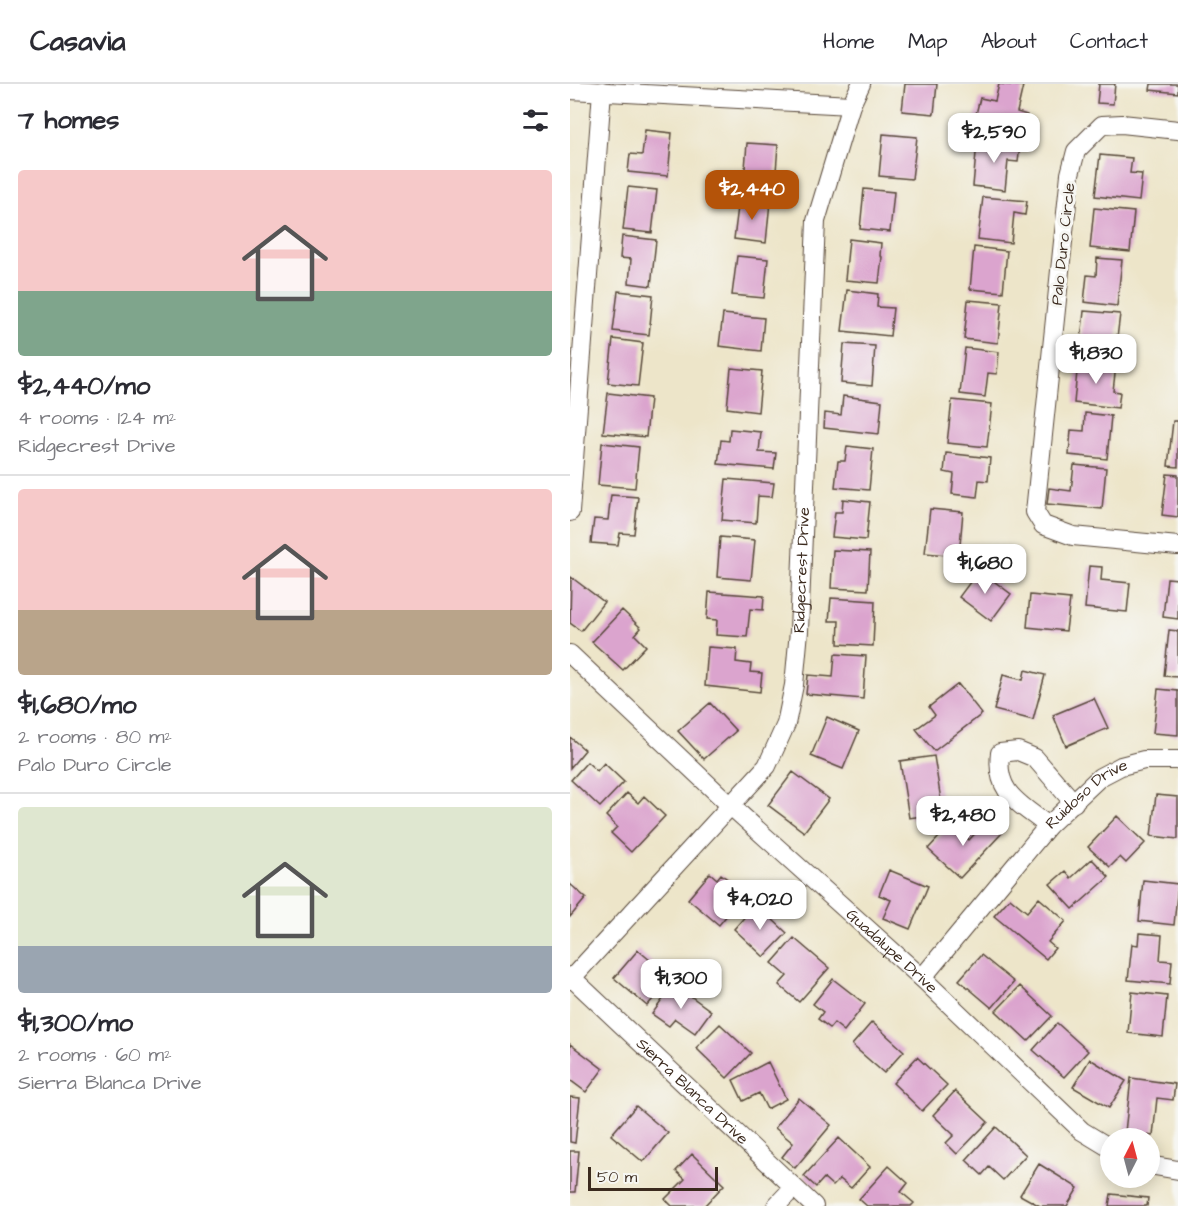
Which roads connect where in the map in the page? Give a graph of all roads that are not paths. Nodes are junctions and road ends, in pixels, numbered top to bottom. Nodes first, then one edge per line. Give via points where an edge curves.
1 (861, 84) edge
2 (570, 90) edge
3 (602, 92) junction
4 (851, 105) junction
5 (1178, 130) edge
6 (570, 512) edge
7 (1178, 546) edge
8 (570, 654) edge
9 (1178, 760) edge
10 (1074, 803) junction
11 (731, 806) junction
12 (1048, 826) junction
13 (571, 978) edge
14 (922, 978) junction
15 (1100, 1142) edge
16 (1160, 1167) edge
17 (1178, 1170) edge
18 (793, 1188) junction
19 (776, 1206) edge
20 (814, 1206) edge

1 - 4 street, Ridgecrest Drive
2 - 3 street
3 - 4 street
3 - 6 street
4 - 11 street, Ridgecrest Drive via 816,220 794,685 786,724 767,766
5 - 7 street, Palo Duro Circle via 1102,125 1076,152 1070,174 1035,512 1042,525 1073,536
8 - 11 street, Guadalupe Drive
9 - 10 street, Ruidoso Drive via 1144,760 1121,766 1100,777
10 - 12 street, Ruidoso Drive
10 - 12 street via 1035,758 1018,752 1000,753 998,771 1008,793
11 - 13 street, Ridgecrest Drive
11 - 14 street, Guadalupe Drive
12 - 14 street, Ruidoso Drive
13 - 18 street, Sierra Blanca Drive
14 - 15 street, Guadalupe Drive via 1082,1131
16 - 17 street
18 - 19 street
18 - 20 street, Sierra Blanca Drive

